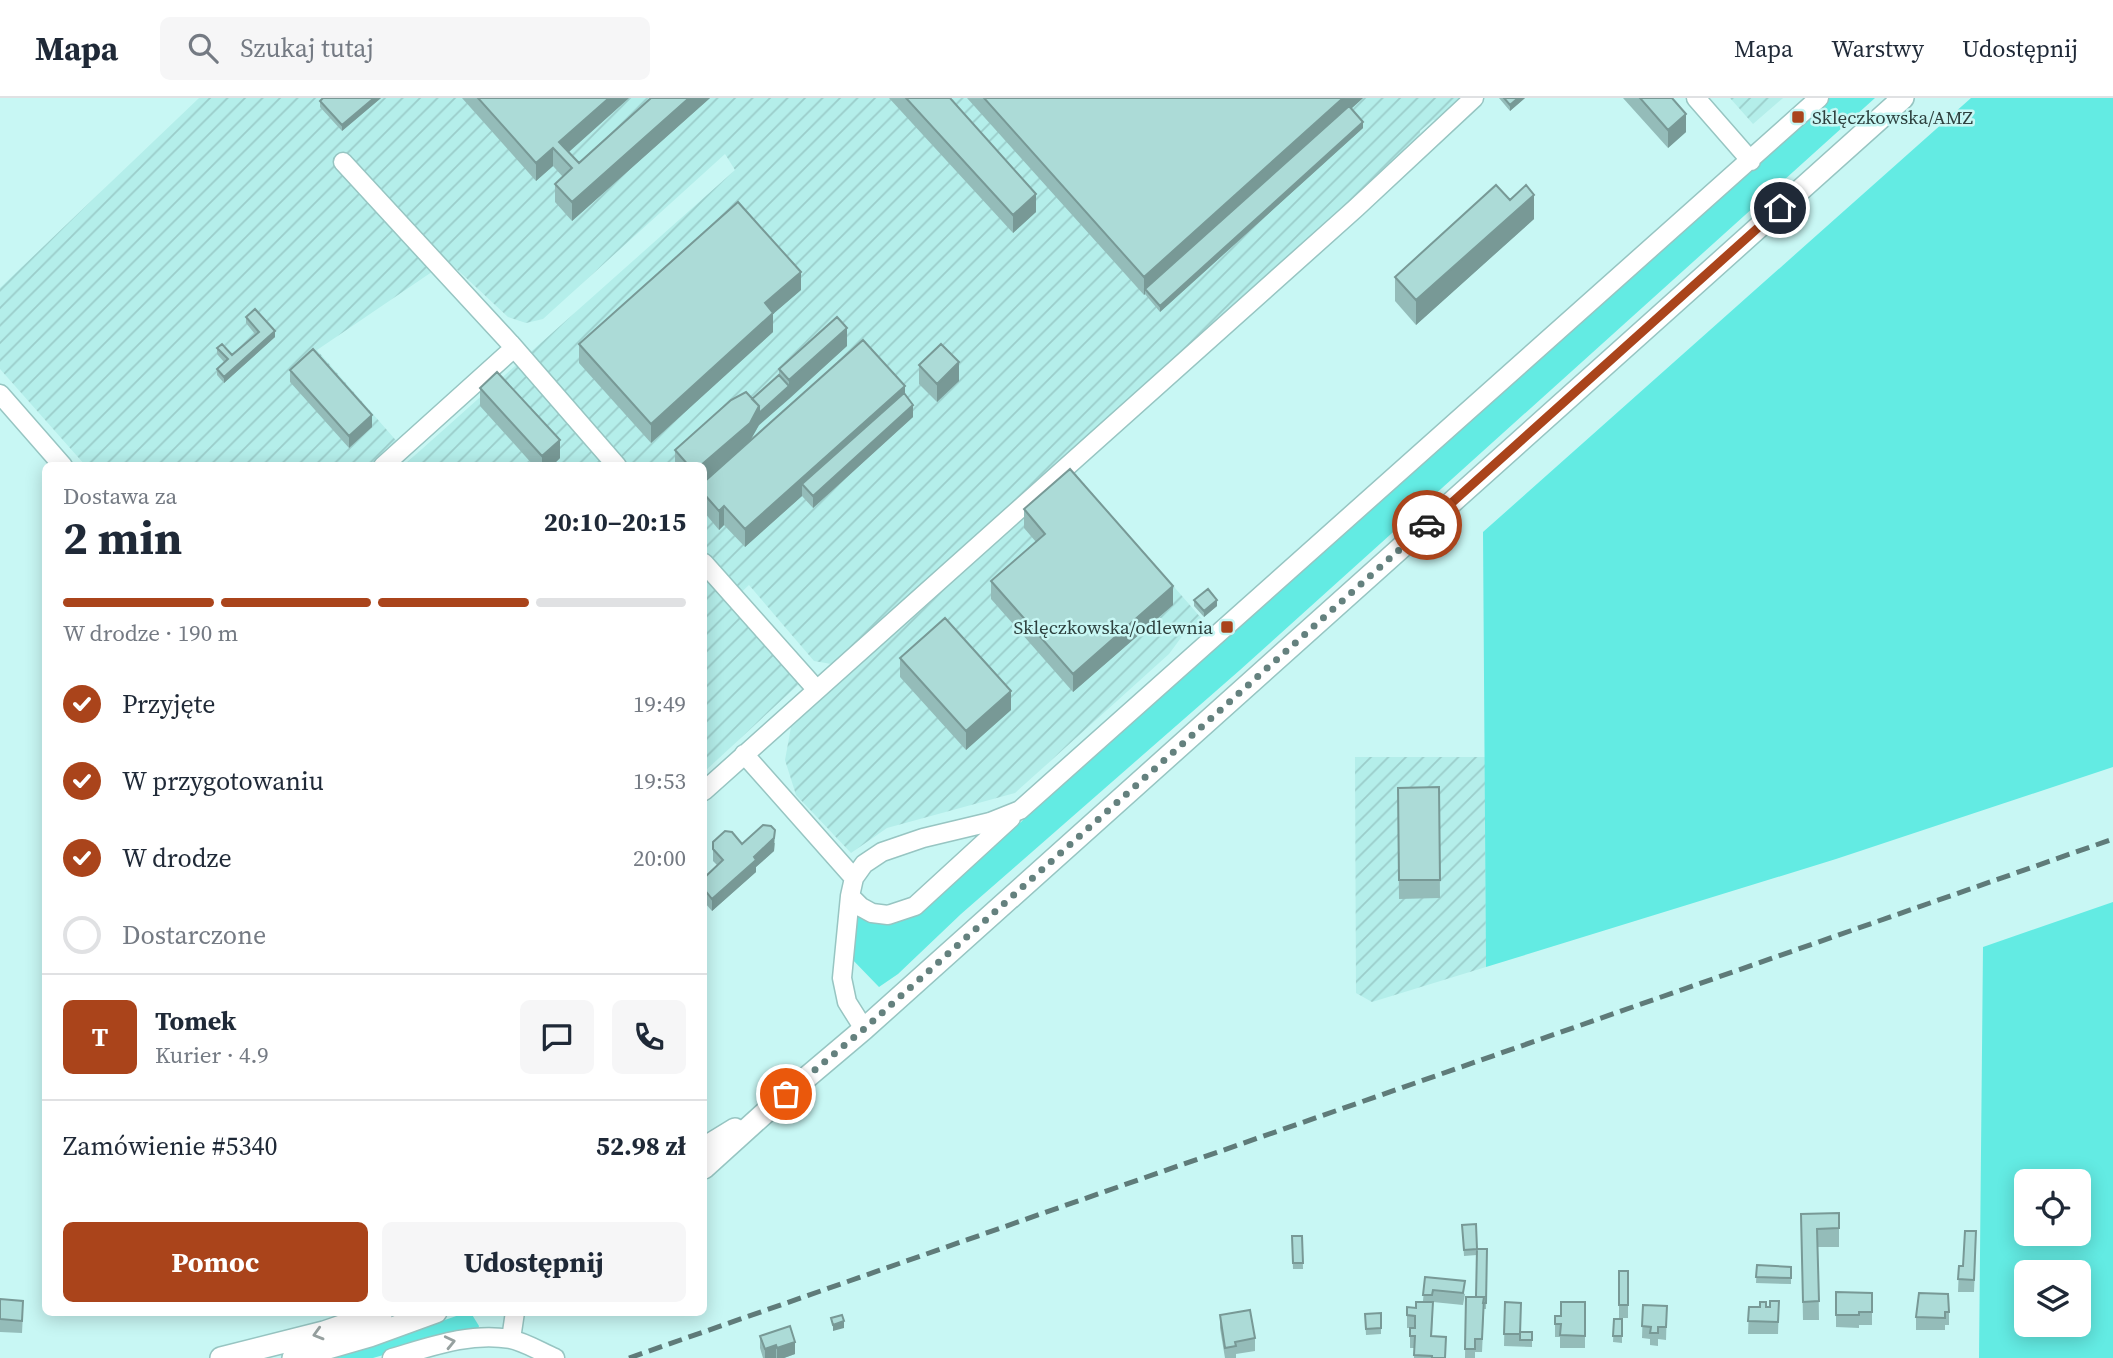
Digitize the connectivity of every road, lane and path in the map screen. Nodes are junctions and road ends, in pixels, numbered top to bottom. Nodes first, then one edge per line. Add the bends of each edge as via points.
1 (1474, 98) edge
2 (1696, 98) edge
3 (1819, 98) edge
4 (1903, 98) edge
5 (1751, 161) junction
6 (343, 162) dead end
7 (514, 348) junction
8 (0, 394) edge
9 (60, 462) edge
10 (387, 462) edge
11 (614, 462) edge
12 (707, 566) edge
13 (817, 690) junction
14 (744, 754) junction
15 (707, 787) edge
16 (1020, 810) junction
17 (852, 887) junction
18 (864, 1029) junction
19 (767, 1111) junction
20 (707, 1146) edge
21 (707, 1165) edge
22 (402, 1316) edge
23 (514, 1316) edge
24 (369, 1320) edge
25 (511, 1339) junction
26 (220, 1358) edge
27 (293, 1358) edge
28 (392, 1358) edge
29 (555, 1358) edge

1 - 13 street
2 - 5 street
3 - 5 street
4 - 18 main road
5 - 16 street
6 - 7 street
7 - 10 street
7 - 11 street
8 - 9 street
12 - 13 street
13 - 14 street
14 - 15 street
14 - 17 street
16 - 17 street via 882,852 864,864
16 - 17 street via 915,906 888,915 872,913 861,907
17 - 18 street via 842,978 848,1002
18 - 19 main road
19 - 20 main road
19 - 21 main road
22 - 24 main road
23 - 25 street
24 -> 26 main road
24 - 27 main road
28 -> 25 street via 464,1339
25 - 29 street

